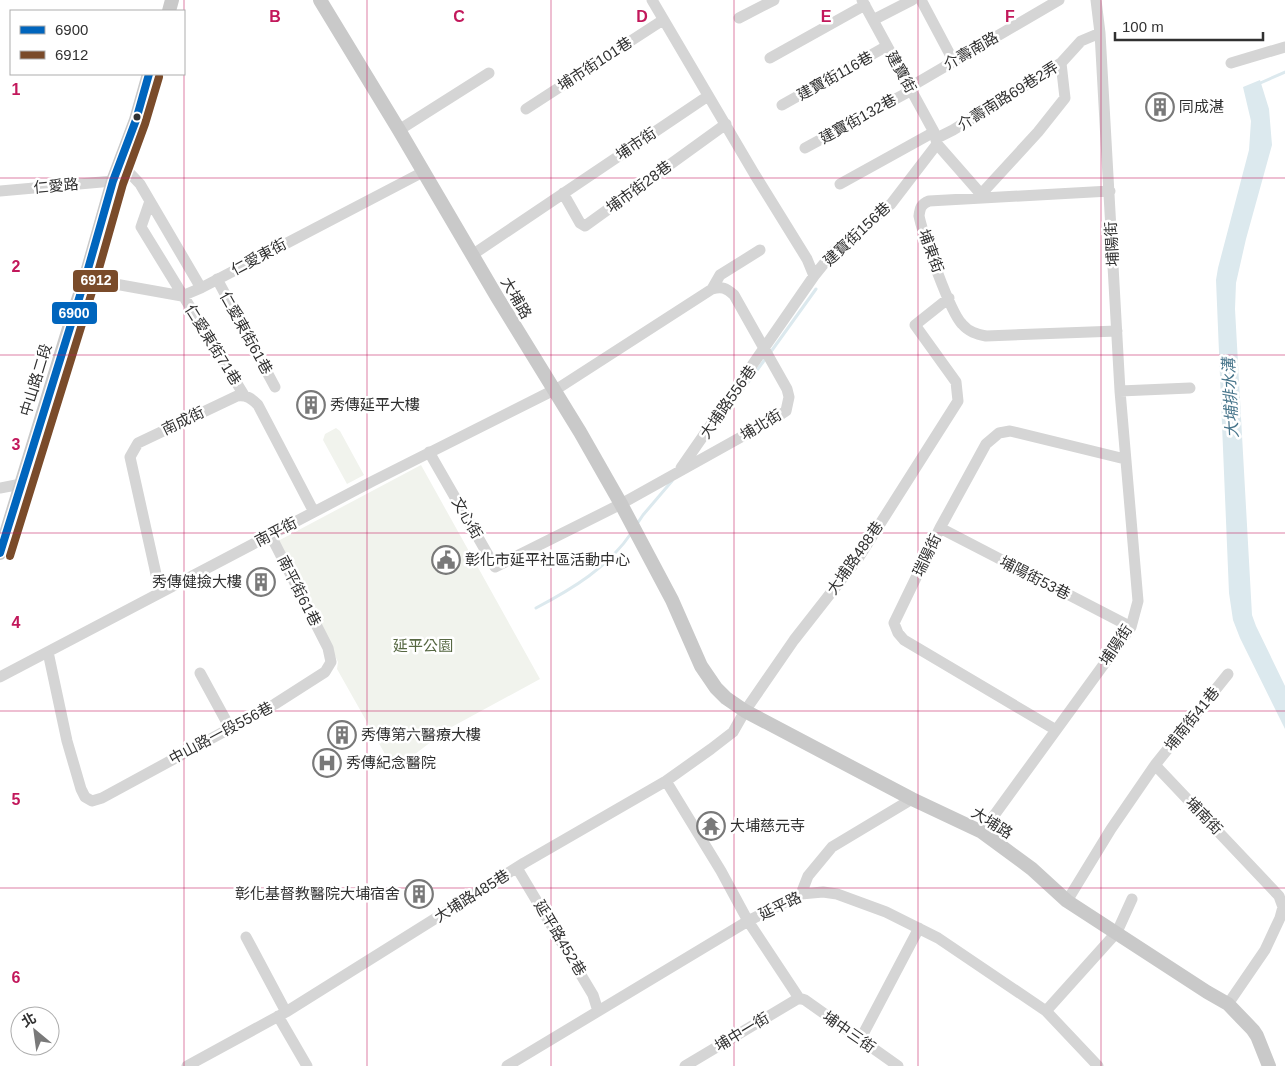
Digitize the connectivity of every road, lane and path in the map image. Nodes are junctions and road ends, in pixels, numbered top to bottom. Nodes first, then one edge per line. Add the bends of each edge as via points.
1 (320, 0) edge
2 (652, 0) edge
3 (774, 0) edge
4 (912, 0) edge
5 (920, 0) edge
6 (1059, 0) edge
7 (1096, 0) edge
8 (864, 3) edge
9 (1042, 4) edge
10 (739, 18) dead end
11 (663, 20) junction
12 (873, 20) junction
13 (1100, 33) junction
14 (887, 46) junction
15 (1285, 47) edge
16 (770, 58) dead end
17 (954, 62) junction
18 (1062, 63) junction
19 (1231, 63) dead end
20 (489, 73) dead end
21 (149, 75) edge
22 (911, 89) junction
23 (708, 96) junction
24 (782, 105) dead end
25 (526, 109) dead end
26 (726, 124) junction
27 (399, 130) junction
28 (936, 138) junction
29 (805, 148) dead end
30 (120, 163) junction
31 (423, 172) junction
32 (113, 181) junction
33 (840, 184) dead end
34 (0, 191) edge
35 (1110, 191) junction
36 (563, 193) junction
37 (150, 201) junction
38 (760, 250) dead end
39 (472, 254) junction
40 (86, 276) junction
41 (814, 276) junction
42 (216, 279) junction
43 (201, 288) junction
44 (712, 289) junction
45 (182, 296) junction
46 (949, 298) junction
47 (1117, 331) junction
48 (765, 349) junction
49 (275, 386) dead end
50 (1190, 388) dead end
51 (553, 390) junction
52 (1120, 391) junction
53 (244, 395) junction
54 (429, 452) junction
55 (1125, 459) junction
56 (679, 472) junction
57 (21, 484) junction
58 (0, 488) edge
59 (621, 504) junction
60 (314, 512) junction
61 (940, 528) junction
62 (270, 534) junction
63 (0, 553) edge
64 (160, 592) junction
65 (1130, 627) junction
66 (328, 648) joint
67 (48, 652) junction
68 (200, 673) dead end
69 (1228, 674) dead end
70 (0, 676) edge
71 (745, 711) junction
72 (230, 728) junction
73 (1056, 730) junction
74 (1155, 765) junction
75 (666, 780) junction
76 (912, 799) junction
77 (982, 832) junction
78 (517, 868) junction
79 (801, 894) junction
80 (1132, 899) dead end
81 (1067, 901) junction
82 (748, 921) junction
83 (919, 928) junction
84 (1117, 932) junction
85 (246, 937) dead end
86 (799, 998) junction
87 (1228, 1004) junction
88 (1046, 1010) junction
89 (598, 1011) junction
90 (282, 1014) junction
91 (860, 1040) junction
92 (509, 1065) edge
93 (187, 1066) edge
94 (307, 1066) edge
95 (686, 1066) edge
96 (898, 1066) edge
97 (1098, 1066) edge
98 (1269, 1066) edge

1 - 27 main road, 大埔路
2 - 11 street
3 - 10 street
4 - 12 street
5 - 17 street
6 - 9 street, 介壽南路
7 - 13 street, 埔陽街
8 - 12 street, 建寶街
8 - 16 street
9 - 17 street, 介壽南路
11 - 23 street
11 - 25 street, 埔市街101巷
12 - 14 street, 建寶街
13 - 18 street, 介壽南路69巷2弄 via 1080,41
13 - 35 street, 埔陽街
14 - 22 street, 建寶街
14 - 24 street, 建寶街116巷
15 - 19 street
17 - 22 street, 介壽南路
18 - 28 street, 介壽南路69巷2弄
18 - 28 street, 建寶街 via 1065,98 983,192 980,193
20 - 27 street
21 - 30 main road, 中山路二段
22 - 28 street, 建寶街
22 - 29 street, 建寶街132巷
23 - 26 street
23 - 36 street, 埔市街
26 - 36 street, 埔市街28巷 via 586,226 580,223
26 - 41 street
27 - 31 main road, 大埔路
28 - 33 street, 介壽南路69巷2弄
28 - 41 street, 建寶街156巷 via 891,204 835,250
30 - 32 main road, 中山路二段
30 - 37 street via 140,184
31 - 39 main road, 大埔路
31 - 42 street, 仁愛東街
32 - 34 street, 仁愛路
32 - 40 main road, 中山路二段
35 - 46 street, 埔東街 via 924,203 920,208 921,225
35 - 47 street, 埔陽街
36 - 39 street, 埔市街
37 - 43 street
37 - 45 street, 仁愛東街71巷 via 141,227
38 - 44 street via 720,276
39 - 51 main road, 大埔路
40 - 45 street
40 - 57 main road, 中山路二段
41 - 48 street, 大埔路556巷
42 - 43 street, 仁愛東街
42 - 49 street, 仁愛東街61巷
43 - 45 street, 仁愛東街
44 - 48 street, 埔北街 via 719,286 734,295
44 - 51 street
45 - 53 street, 仁愛東街71巷
46 - 47 street, 埔東街 via 960,322 969,331 986,336
46 - 71 street, 大埔路488巷 via 914,325 956,382 958,401 859,557 794,640
47 - 52 street, 埔陽街
48 - 56 street, 大埔路556巷
48 - 56 street, 埔北街 via 787,389 786,411
50 - 52 street
51 - 54 street, 南平街
51 - 59 main road, 大埔路
52 - 55 street, 埔陽街
53 - 60 street via 258,405
53 - 64 street, 南成街 via 138,443 130,457
54 - 59 street, 文心街 via 495,566
54 - 60 street, 南平街
55 - 61 street, 瑞陽街 via 1010,432 999,433 986,444
55 - 65 street, 埔陽街 via 1138,601
56 - 59 street, 大埔路556巷
57 - 58 street
57 - 63 main road, 中山路二段
59 - 71 main road, 大埔路 via 679,615 701,666 716,688
60 - 62 street, 南平街
61 - 65 street, 埔陽街53巷
61 - 73 street, 瑞陽街 via 894,623 898,633 904,640
62 - 64 street, 南平街
62 - 66 street, 南平街61巷
64 - 67 street, 南平街
65 - 73 street, 埔陽街
66 - 72 street, 中山路一段556巷 via 331,662 326,672
67 - 70 street, 南平街
67 - 72 street, 中山路一段556巷 via 67,742 81,789 92,801
68 - 72 street
69 - 74 street, 埔南街41巷
71 - 75 street, 大埔路485巷 via 733,732
71 - 76 main road, 大埔路
73 - 77 street, 埔陽街
74 - 81 street
74 - 87 street, 埔南街 via 1279,896 1283,907 1265,950
75 - 78 street, 大埔路485巷
75 - 82 street
76 - 77 main road, 大埔路
76 - 79 street via 832,847 808,876
77 - 81 main road, 大埔路 via 1032,869
78 - 89 street, 延平路452巷 via 593,995
78 - 90 street, 大埔路485巷
79 - 82 street, 延平路
79 - 83 street, 延平路 via 837,894
80 - 84 street
81 - 84 main road, 大埔路
82 - 86 street
82 - 89 street, 延平路
83 - 88 street, 延平路 via 975,961
83 - 91 street
84 - 87 main road, 大埔路
84 - 88 street
85 - 90 street
86 - 91 street, 埔中三街
86 - 95 street, 埔中一街
87 - 98 main road, 大埔路 via 1257,1036
88 - 97 street, 延平路
89 - 92 street, 延平路
90 - 93 street, 大埔路485巷
90 - 94 street
91 - 96 street, 埔中三街

